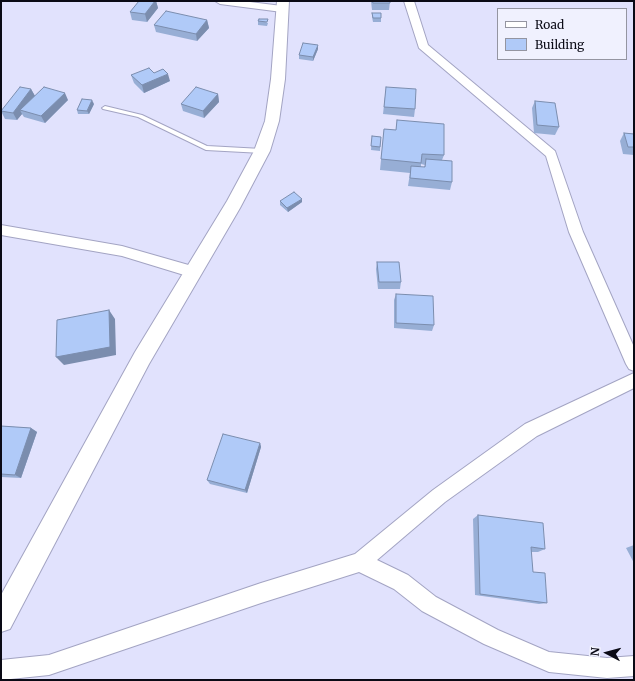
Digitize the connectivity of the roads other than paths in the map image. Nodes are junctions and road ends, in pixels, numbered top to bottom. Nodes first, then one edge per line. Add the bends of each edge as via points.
1 (220, 1) edge
2 (409, 1) edge
3 (282, 5) edge
4 (105, 108) dead end
5 (262, 151) junction
6 (1, 230) edge
7 (194, 272) junction
8 (634, 364) edge
9 (634, 380) edge
10 (360, 562) junction
11 (1, 620) edge
12 (634, 666) edge
13 (1, 670) edge

1 - 3 street
2 - 8 street via 423,46 551,154 576,232
3 - 5 street via 278,79 272,121
4 - 5 lane via 140,116 206,148
5 - 7 street
6 - 7 street via 122,251
7 - 11 street via 142,358
9 - 10 street via 531,430 439,496
10 - 12 street via 401,582 428,604 549,662 607,668
10 - 13 street via 253,595 49,665

